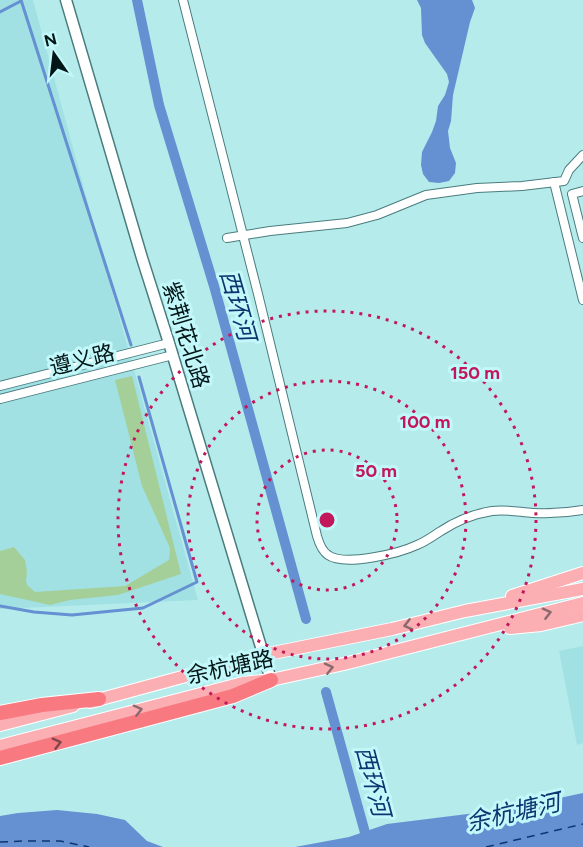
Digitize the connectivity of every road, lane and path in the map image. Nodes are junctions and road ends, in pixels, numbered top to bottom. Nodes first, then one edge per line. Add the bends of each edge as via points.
1 (66, 0) edge
2 (183, 0) edge
3 (583, 155) edge
4 (554, 182) junction
5 (583, 191) edge
6 (243, 236) junction
7 (228, 238) dead end
8 (583, 238) edge
9 (583, 300) edge
10 (169, 343) junction
11 (173, 355) junction
12 (0, 386) edge
13 (0, 399) edge
14 (583, 510) edge
15 (583, 573) edge
16 (583, 589) edge
17 (583, 603) edge
18 (465, 611) junction
19 (583, 615) edge
20 (470, 632) junction
21 (263, 655) junction
22 (271, 680) junction
23 (99, 699) junction
24 (0, 713) edge
25 (0, 725) edge
26 (0, 746) edge
27 (0, 758) edge

1 - 10 main road, 紫荆花北路
2 - 6 street
3 - 4 street via 564,181
4 - 6 street via 426,195 377,216 347,223
4 - 9 street
5 - 8 street via 572,194
6 - 7 street
6 - 14 street via 317,536 328,555 345,560 397,553 419,545 460,520 492,511 552,514
10 - 11 main road, 紫荆花北路
10 - 12 street, 遵义路
11 - 13 street, 遵义路
11 - 21 main road, 紫荆花北路
15 - 18 main road, 余杭塘路
16 - 18 main road, 余杭塘路
20 -> 17 main road, 余杭塘路
18 -> 21 main road, 余杭塘路
19 - 20 main road, 余杭塘路 via 541,626
22 -> 20 main road, 余杭塘路
21 - 22 main road, 紫荆花北路
21 - 23 main road, 余杭塘路
26 -> 22 main road, 余杭塘路 via 243,683
27 -> 22 highway via 233,696
23 - 24 highway
23 - 25 main road, 余杭塘路

